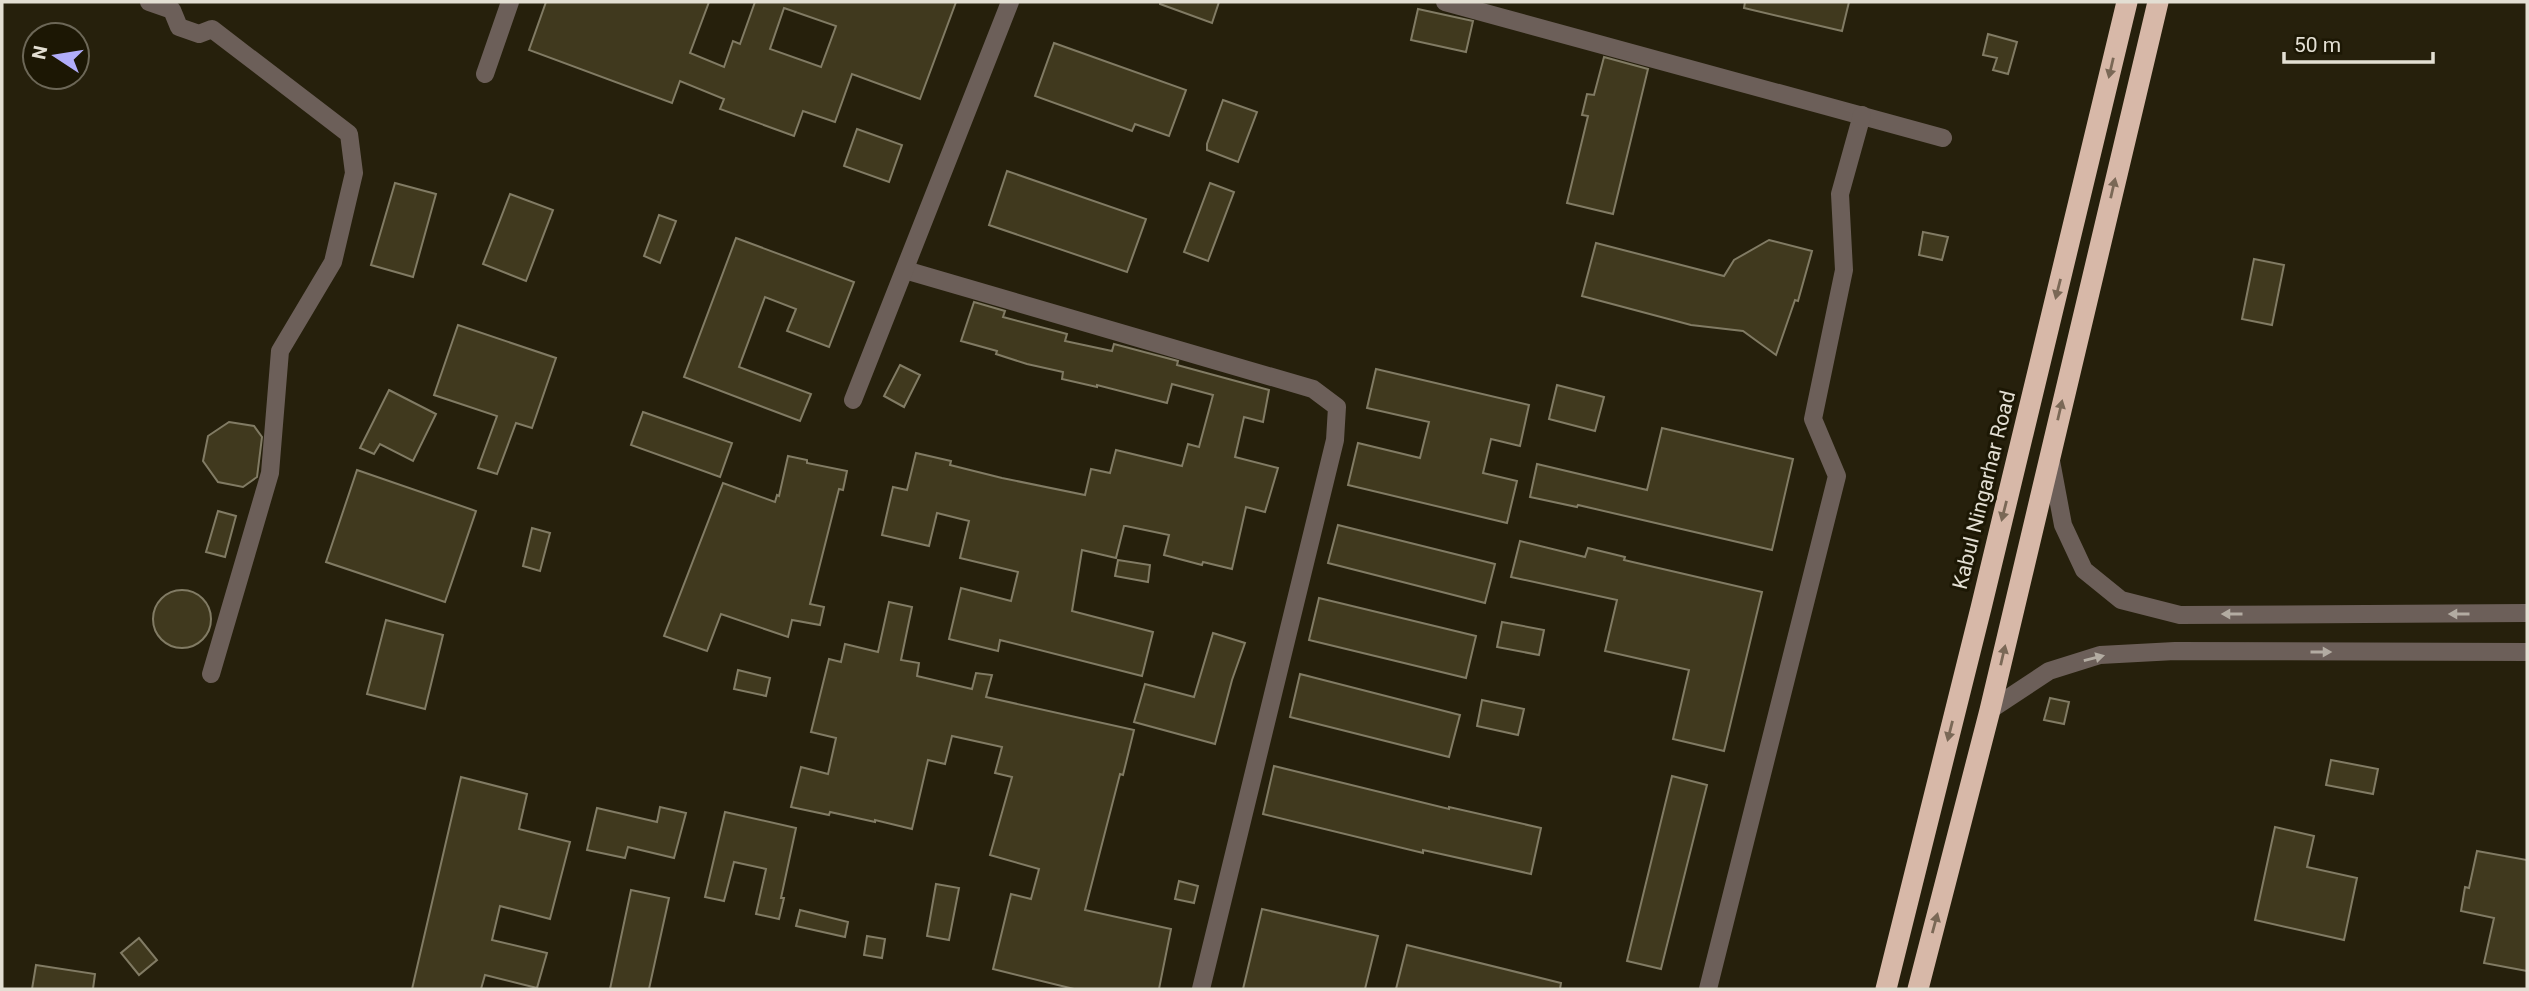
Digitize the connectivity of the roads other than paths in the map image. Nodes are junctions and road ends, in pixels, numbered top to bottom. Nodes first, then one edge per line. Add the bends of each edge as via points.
1 (149, 2) edge
2 (510, 2) edge
3 (1010, 2) edge
4 (1445, 2) edge
5 (2127, 2) edge
6 (2158, 2) edge
7 (485, 75) dead end
8 (1862, 115) junction
9 (1944, 138) dead end
10 (905, 270) junction
11 (853, 400) dead end
12 (2050, 454) junction
13 (2527, 613) edge
14 (2527, 652) edge
15 (211, 674) dead end
16 (1990, 710) junction
17 (1201, 989) edge
18 (1708, 989) edge
19 (1886, 989) edge
20 (1918, 989) edge

1 - 15 street via 172,10 179,27 199,34 212,29 349,134 354,173 333,262 280,351 270,473
2 - 7 street
3 - 10 street
4 - 8 street
5 -> 19 highway, Kabul Ningarhar Road
12 -> 6 highway
8 - 9 street
8 - 18 street via 1840,194 1844,270 1813,419 1837,476
10 - 11 street
10 - 17 street via 1313,388 1337,407 1331,454
13 -> 12 street via 2180,615 2121,600 2084,570 2063,524
16 -> 12 highway
16 -> 14 street via 2049,671 2100,655
20 -> 16 highway

